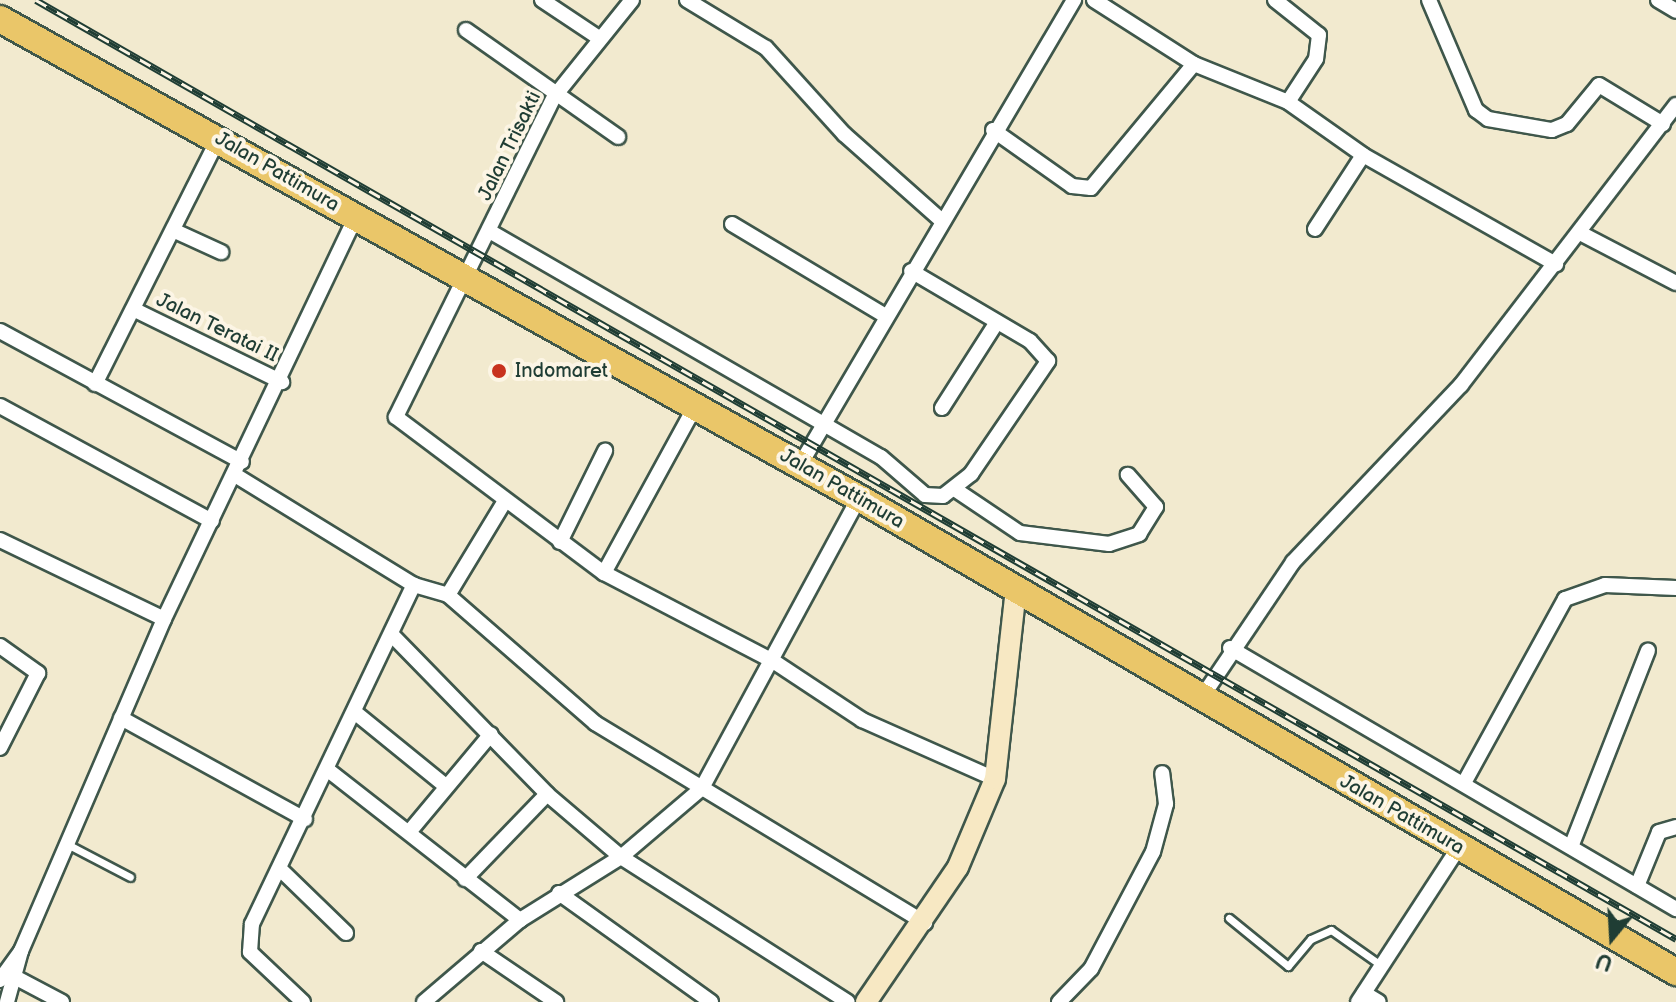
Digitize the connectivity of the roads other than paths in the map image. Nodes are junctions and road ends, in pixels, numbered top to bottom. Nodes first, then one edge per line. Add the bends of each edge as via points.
1 (542, 0) edge
2 (632, 0) edge
3 (687, 0) edge
4 (1074, 0) edge
5 (1094, 0) edge
6 (1275, 0) edge
7 (1429, 0) edge
8 (1658, 0) edge
9 (1676, 11) edge
10 (0, 19) edge
11 (466, 30) dead end
12 (599, 38) junction
13 (1194, 64) junction
14 (554, 97) junction
15 (1288, 102) junction
16 (1676, 105) edge
17 (1663, 124) junction
18 (993, 130) junction
19 (618, 137) dead end
20 (218, 139) junction
21 (1363, 155) junction
22 (356, 217) junction
23 (941, 220) junction
24 (732, 224) dead end
25 (1315, 229) dead end
26 (175, 231) junction
27 (491, 232) junction
28 (1582, 234) junction
29 (221, 252) dead end
30 (1556, 264) junction
31 (911, 271) junction
32 (463, 278) junction
33 (1676, 283) edge
34 (135, 310) junction
35 (886, 316) junction
36 (997, 322) junction
37 (0, 331) edge
38 (282, 382) junction
39 (95, 384) junction
40 (0, 406) edge
41 (695, 407) junction
42 (942, 408) dead end
43 (825, 423) junction
44 (605, 451) dead end
45 (800, 465) junction
46 (238, 468) junction
47 (1128, 475) dead end
48 (956, 490) junction
49 (859, 498) junction
50 (505, 501) junction
51 (212, 521) junction
52 (0, 540) edge
53 (560, 542) junction
54 (604, 573) junction
55 (414, 585) junction
56 (1676, 588) edge
57 (1016, 590) junction
58 (448, 595) junction
59 (164, 619) junction
60 (393, 636) junction
61 (0, 646) edge
62 (1230, 648) junction
63 (1648, 651) dead end
64 (773, 661) junction
65 (1200, 700) junction
66 (357, 714) junction
67 (121, 718) junction
68 (491, 734) junction
69 (1, 745) edge
70 (328, 770) junction
71 (1162, 773) dead end
72 (995, 779) junction
73 (1464, 783) junction
74 (443, 784) junction
75 (702, 788) junction
76 (547, 794) junction
77 (305, 819) junction
78 (1676, 827) edge
79 (410, 831) junction
80 (67, 844) junction
81 (1459, 847) junction
82 (1571, 847) junction
83 (621, 857) junction
84 (280, 869) junction
85 (130, 877) dead end
86 (465, 879) junction
87 (1637, 886) junction
88 (559, 893) junction
89 (1676, 909) edge
90 (1229, 918) dead end
91 (520, 920) junction
92 (925, 923) junction
93 (346, 933) dead end
94 (481, 951) junction
95 (1382, 966) junction
96 (1676, 972) edge
97 (7, 976) edge
98 (1361, 998) edge
99 (7, 1002) edge
100 (62, 1002) edge
101 (303, 1002) edge
102 (424, 1002) edge
103 (556, 1002) edge
104 (711, 1002) edge
105 (848, 1002) edge
106 (866, 1002) edge
107 (1059, 1002) edge
108 (1379, 1002) edge

1 - 12 street
2 - 12 street, Jalan Trisakti
3 - 23 street via 766,48 844,134
4 - 18 street
5 - 13 street
6 - 15 street via 1319,35 1316,59
7 - 17 street via 1476,110 1488,119 1552,130 1567,124 1599,85
8 - 9 street
10 - 20 highway, Jalan Pattimura
11 - 14 street
12 - 14 street, Jalan Trisakti
13 - 15 street
13 - 18 street via 1091,188 1072,186
14 - 19 street
14 - 27 street, Jalan Trisakti
15 - 21 street
16 - 17 street
17 - 28 street
18 - 23 street
20 - 22 highway, Jalan Pattimura
20 - 26 street
21 - 25 street
21 - 30 street
22 - 32 highway, Jalan Pattimura
22 - 38 street
23 - 31 street
24 - 35 street
26 - 29 street
26 - 34 street
27 - 32 street, Jalan Trisakti
27 - 43 street
28 - 30 street
28 - 33 street
30 - 62 street via 1461,385 1293,562
31 - 35 street
31 - 36 street
32 - 41 highway, Jalan Pattimura
32 - 50 street, Jalan Trisakti via 396,417
34 - 38 street, Jalan Teratai II
34 - 39 street
35 - 43 street
36 - 42 street
36 - 48 street via 1048,361
37 - 39 street
38 - 46 street
39 - 46 street
40 - 51 street
41 - 45 highway, Jalan Pattimura
41 - 54 street
43 - 45 street
43 - 48 street via 925,495
44 - 53 street
45 - 49 highway, Jalan Pattimura
46 - 51 street
46 - 55 street
47 - 48 street via 1156,507 1128,542 1020,533
49 - 57 highway, Jalan Pattimura
49 - 64 street
50 - 53 street
50 - 58 street
51 - 59 street
52 - 59 street
53 - 54 street
54 - 64 street
55 - 58 street
55 - 60 street
56 - 73 street via 1605,585 1565,599
57 - 65 highway, Jalan Pattimura
57 - 72 street
58 - 75 street via 566,702
59 - 67 street
60 - 66 street
60 - 68 street
61 - 69 street via 38,673
62 - 65 street
62 - 73 street
63 - 82 street
64 - 72 street via 862,720
64 - 75 street
65 - 81 highway, Jalan Pattimura
66 - 70 street
66 - 74 street
67 - 77 street
67 - 80 street
68 - 74 street
68 - 76 street
70 - 77 street
70 - 79 street
71 - 107 street via 1166,804 1153,852 1091,969
72 - 92 street
73 - 82 street
74 - 79 street
75 - 83 street
75 - 92 street
76 - 83 street
76 - 86 street
77 - 84 street
78 - 87 street via 1659,832
79 - 86 street
80 - 85 lane
80 - 97 street
81 - 95 street
81 - 96 highway, Jalan Pattimura
82 - 87 street
83 - 88 street
83 - 105 street
84 - 93 street
84 - 101 street via 248,941 250,952
86 - 91 street
87 - 89 street
88 - 91 street
88 - 104 street
90 - 95 lane via 1288,966 1311,939 1331,930
91 - 94 street
92 - 106 street
94 - 102 street
94 - 103 street
95 - 98 street
97 - 99 street
97 - 100 street
98 - 108 street

